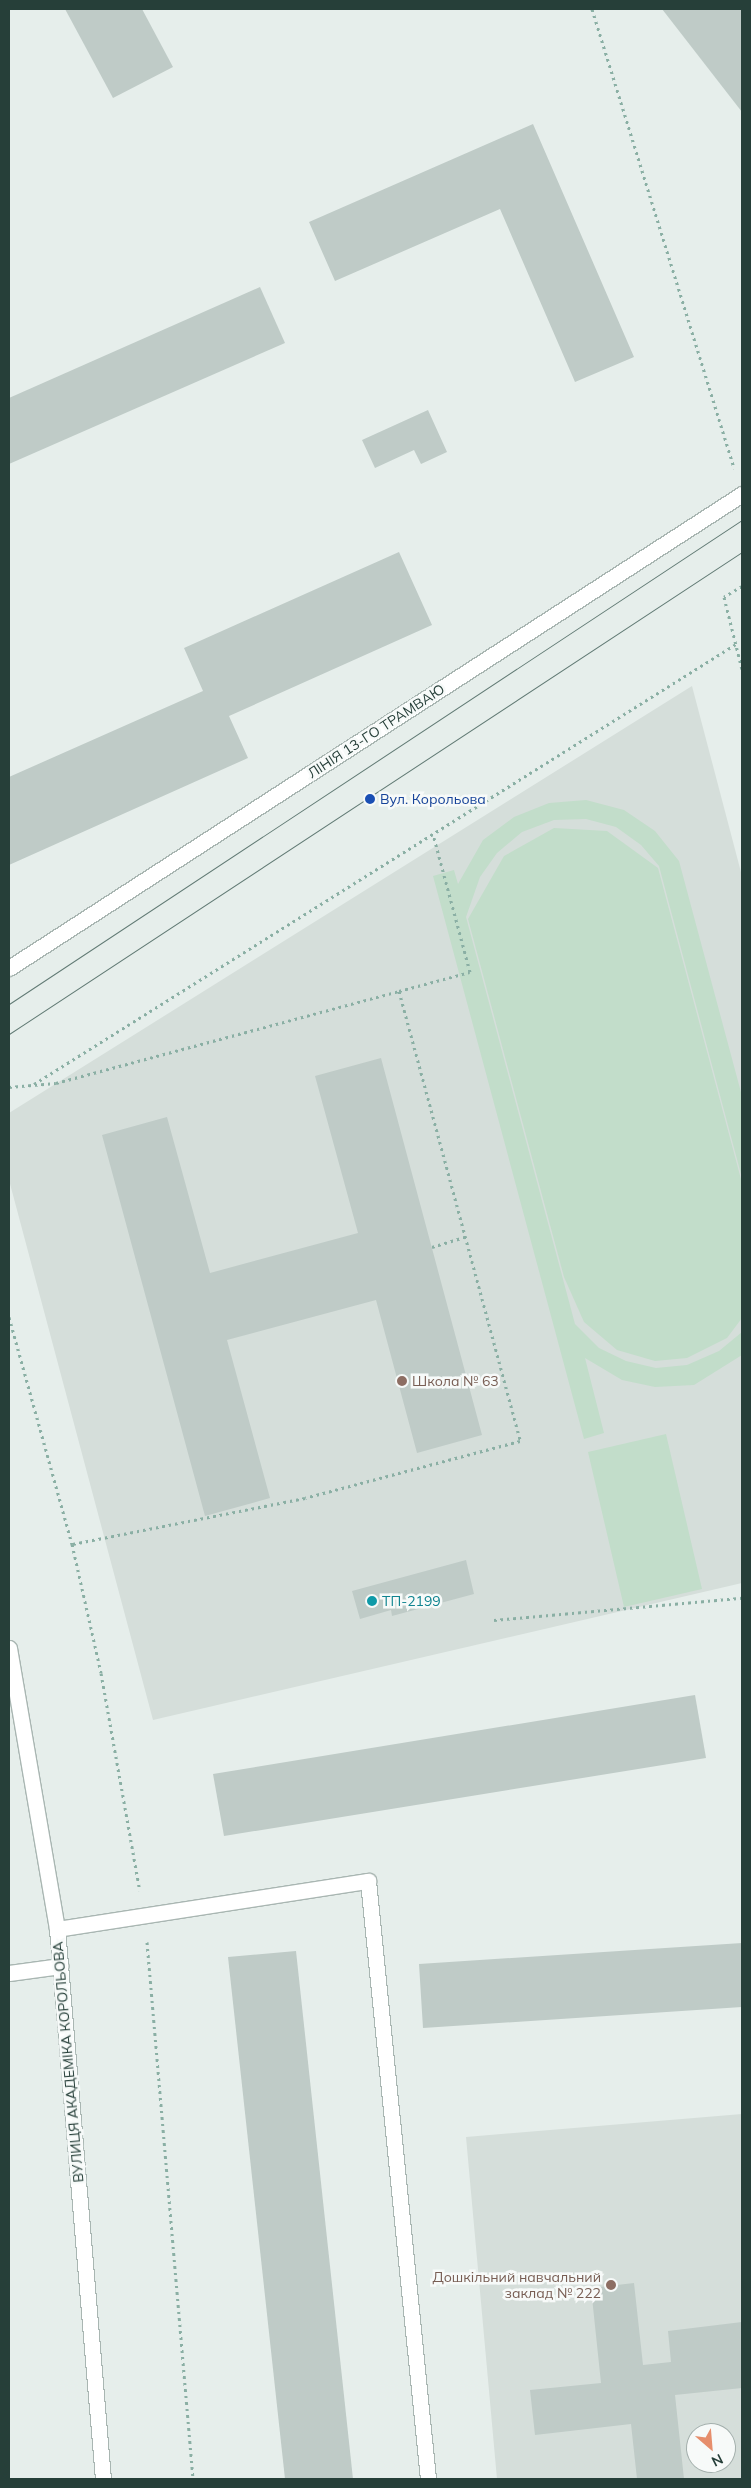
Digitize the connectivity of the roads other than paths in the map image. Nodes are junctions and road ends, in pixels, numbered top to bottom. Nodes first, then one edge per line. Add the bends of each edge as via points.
1 (742, 494) edge
2 (9, 968) edge
3 (9, 1648) edge
4 (56, 1929) junction
5 (61, 1966) junction
6 (9, 1973) edge
7 (103, 2479) edge
8 (428, 2479) edge

1 - 2 street, ЛІНІЯ 13-ГО ТРАМВАЮ
3 - 4 street, ВУЛИЦЯ АКАДЕМІКА КОРОЛЬОВА
4 - 5 street, ВУЛИЦЯ АКАДЕМІКА КОРОЛЬОВА
4 - 8 street via 368,1881
5 - 6 street
5 - 7 street, ВУЛИЦЯ АКАДЕМІКА КОРОЛЬОВА

